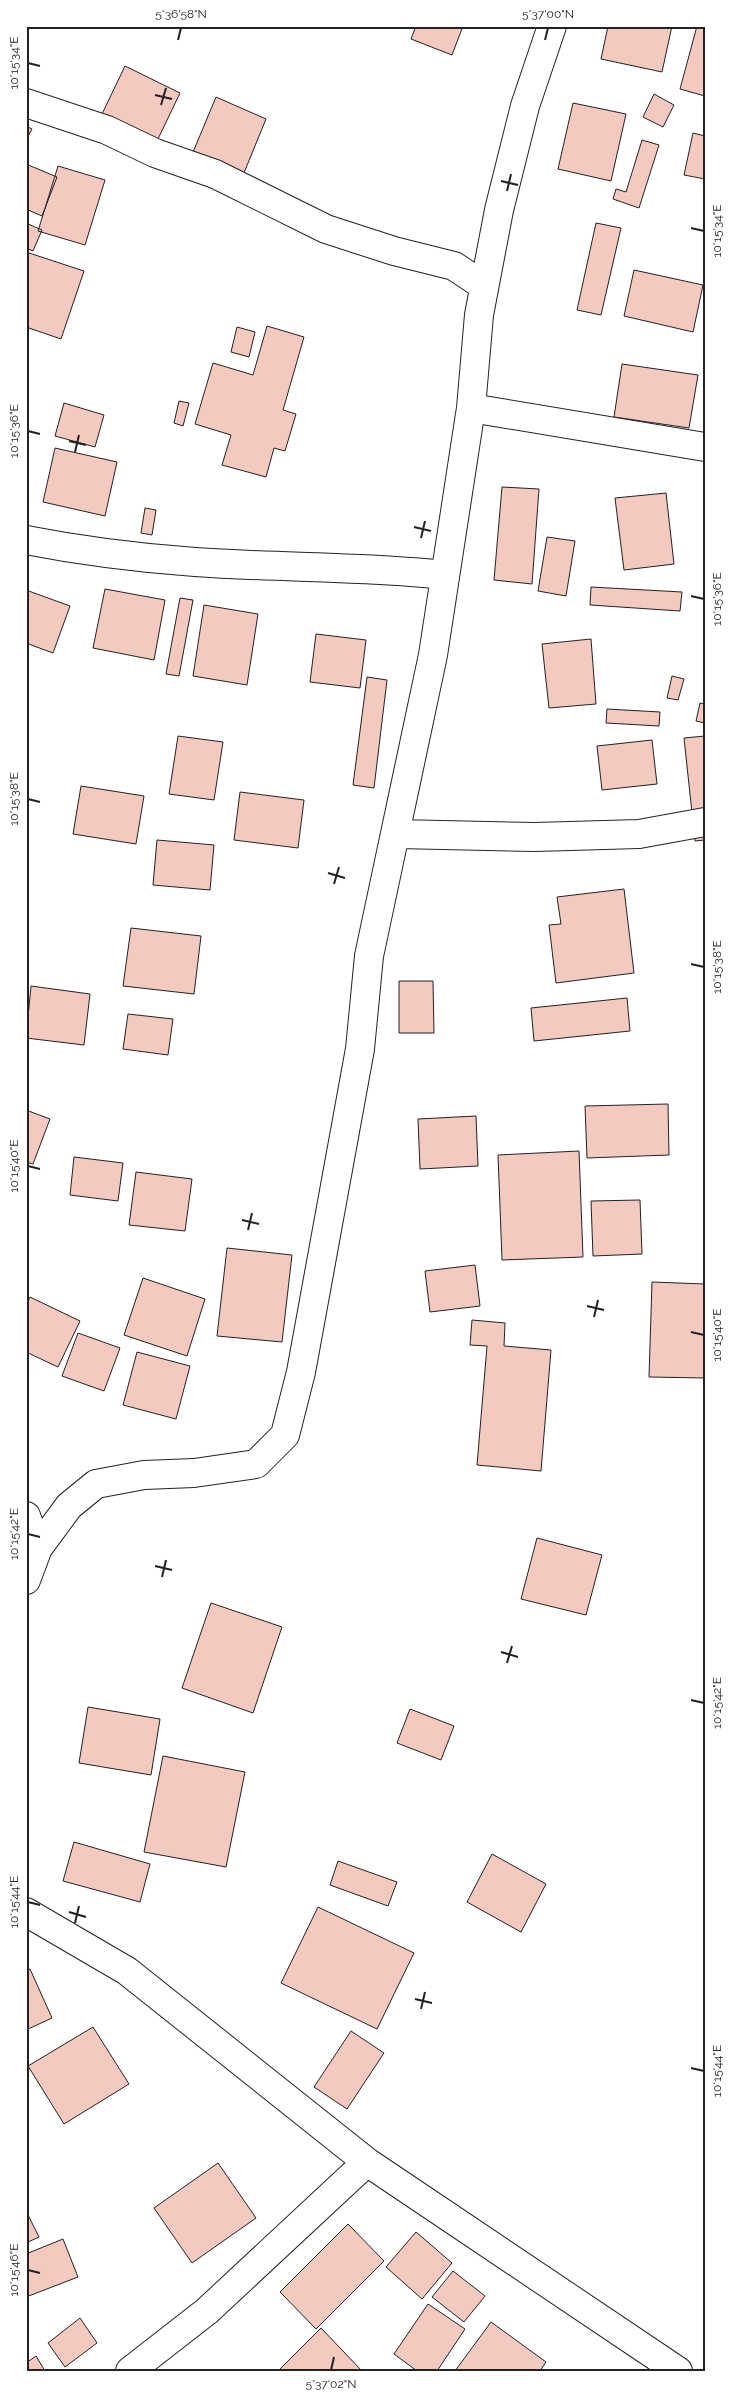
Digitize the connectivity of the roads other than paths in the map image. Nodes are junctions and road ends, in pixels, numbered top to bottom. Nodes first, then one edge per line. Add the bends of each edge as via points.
1 (552, 26) edge
2 (26, 103) edge
3 (484, 286) junction
4 (471, 408) junction
5 (705, 447) edge
6 (26, 540) edge
7 (445, 575) junction
8 (705, 822) edge
9 (397, 834) junction
10 (26, 1516) edge
11 (38, 1548) junction
12 (26, 1580) edge
13 (26, 1912) edge
14 (367, 2162) junction
15 (130, 2371) edge
16 (678, 2371) edge

1 - 3 street via 525,106
2 - 3 street via 108,130 155,153 215,174 326,229 454,266
3 - 4 street
4 - 5 street
4 - 7 street
6 - 7 street via 111,554 195,562 393,569
7 - 9 street via 433,655
8 - 9 street via 639,834 535,837
9 - 11 street via 369,956 360,1048 301,1372 285,1435 256,1464 194,1473 144,1475 96,1484 69,1506
10 - 11 street
11 - 12 street
13 - 14 street via 127,1971
14 - 15 street via 207,2311
14 - 16 street

